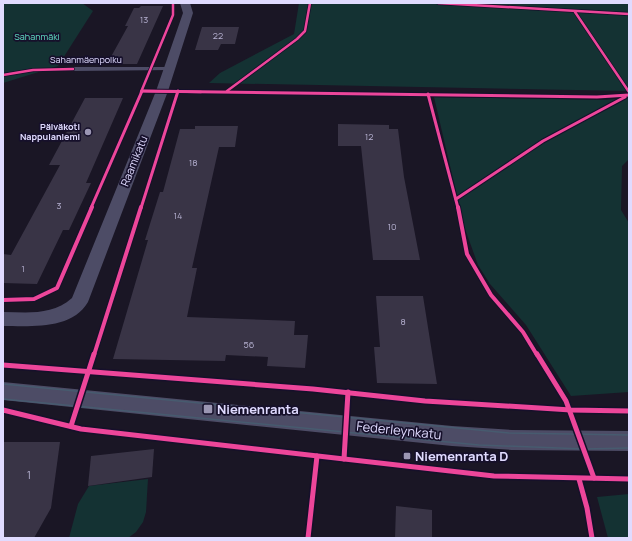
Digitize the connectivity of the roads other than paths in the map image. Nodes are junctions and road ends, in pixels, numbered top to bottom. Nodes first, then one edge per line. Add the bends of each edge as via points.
1 (185, 3) edge
2 (73, 69) dead end
3 (169, 69) junction
4 (3, 319) edge
5 (3, 391) edge
6 (629, 441) edge

1 - 3 street, Raamikatu via 188,14
2 - 3 lane, Sahanmäenpolku
3 - 4 street, Raamikatu via 78,302 66,314 43,318
5 - 6 street, Federleynkatu via 452,436 512,440

